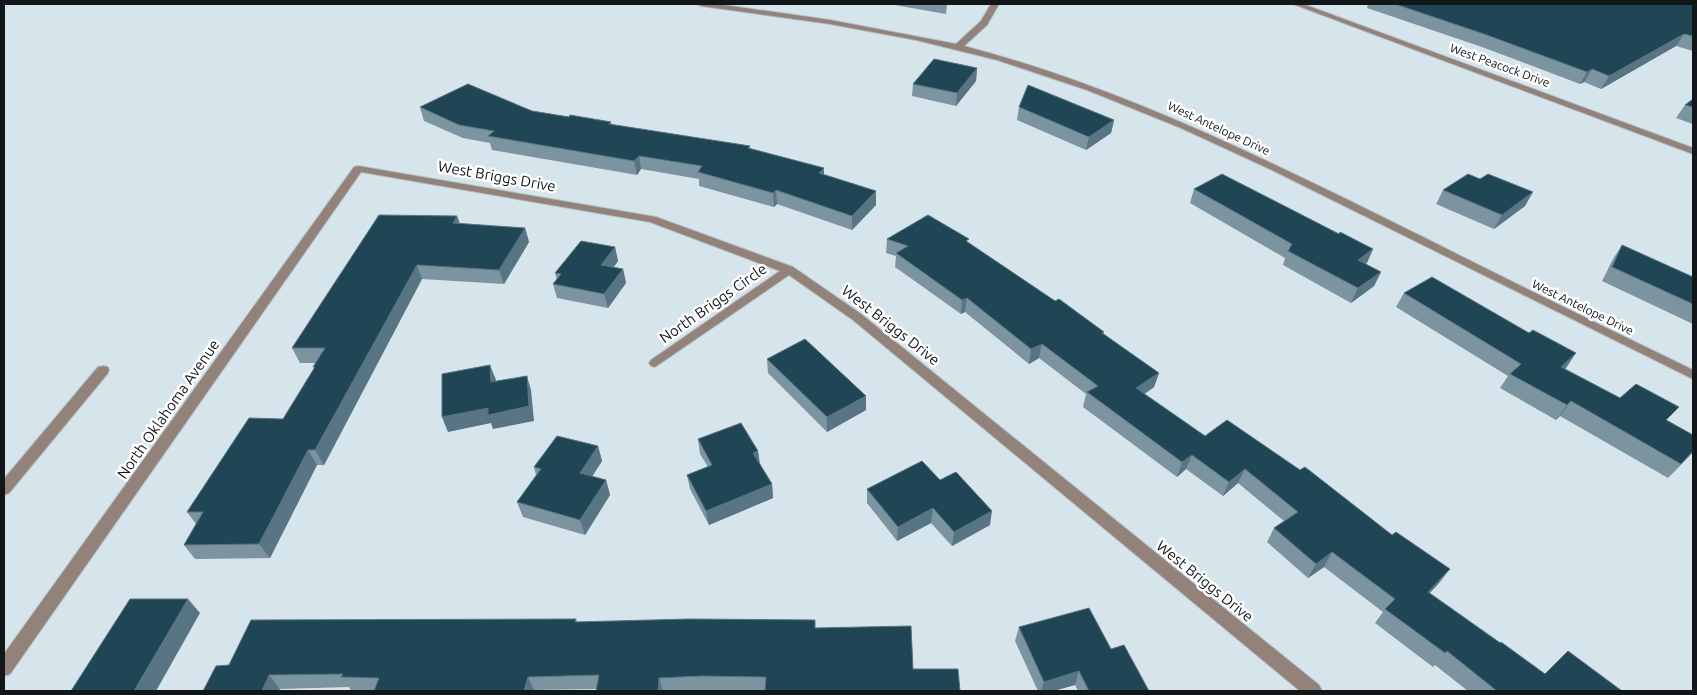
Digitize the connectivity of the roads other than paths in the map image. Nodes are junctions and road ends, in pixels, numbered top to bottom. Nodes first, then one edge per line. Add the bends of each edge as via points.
1 (701, 4) edge
2 (995, 4) edge
3 (1297, 4) edge
4 (957, 47) junction
5 (1693, 151) edge
6 (358, 169) joint
7 (789, 270) junction
8 (655, 363) dead end
9 (103, 370) dead end
10 (1693, 375) edge
11 (4, 489) edge
12 (4, 668) edge
13 (1313, 691) edge

1 - 4 street, West Antelope Drive via 837,22
2 - 4 street via 982,28
3 - 5 street, West Peacock Drive
4 - 10 street, West Antelope Drive via 1042,71 1194,129
6 - 7 street, West Briggs Drive via 652,219
6 - 12 street, North Oklahoma Avenue
7 - 8 street, North Briggs Circle
7 - 13 street, West Briggs Drive via 857,317
9 - 11 street

